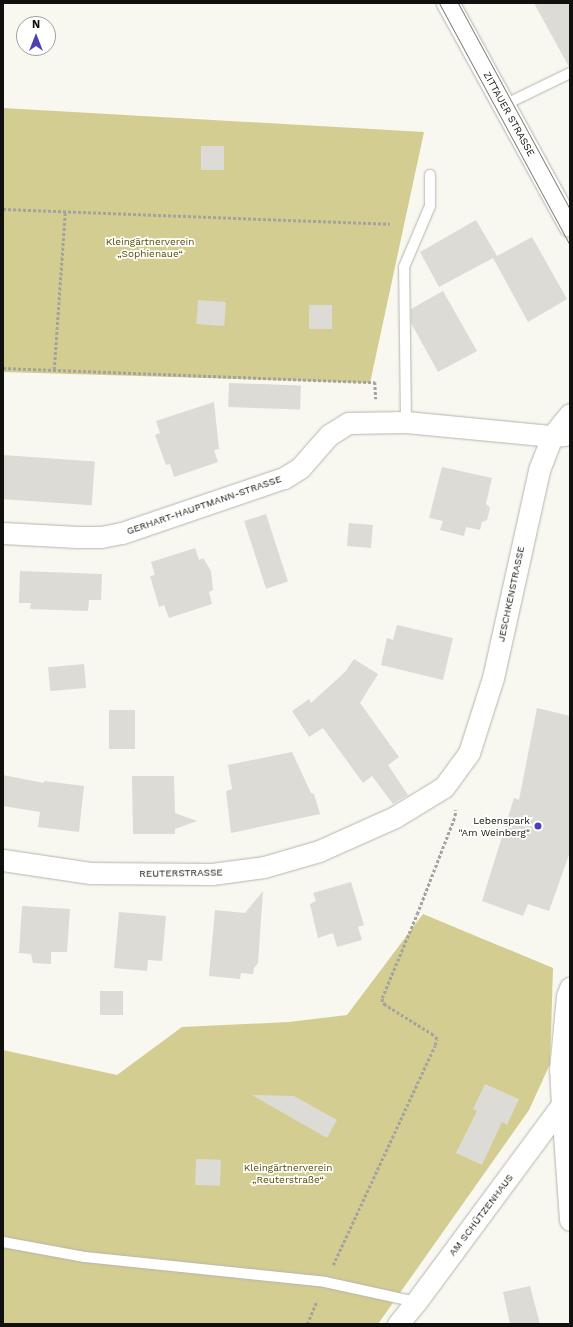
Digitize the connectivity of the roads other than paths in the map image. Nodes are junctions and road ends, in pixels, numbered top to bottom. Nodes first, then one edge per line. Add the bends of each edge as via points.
1 (448, 3) edge
2 (570, 73) edge
3 (504, 105) junction
4 (430, 175) dead end
5 (570, 226) edge
6 (570, 414) edge
7 (406, 422) junction
8 (561, 435) edge
9 (3, 533) edge
10 (469, 753) joint
11 (3, 860) edge
12 (570, 988) edge
13 (562, 1105) junction
14 (570, 1220) edge
15 (3, 1242) edge
16 (416, 1302) junction
17 (398, 1324) edge

1 - 3 main road, ZITTAUER STRASSE
2 - 3 lane
3 - 5 main road, ZITTAUER STRASSE
4 - 7 lane via 430,206 404,267
6 - 8 street, JESCHKENSTRASSE
7 - 8 street, GERHART-HAUPTMANN-STRASSE
7 - 9 street, GERHART-HAUPTMANN-STRASSE via 348,423 329,435 300,468 284,478 122,533 77,538
8 - 10 street, JESCHKENSTRASSE via 539,470 493,678
10 - 11 street, REUTERSTRASSE via 444,787 395,817 319,851 264,867 212,874 90,873
12 - 13 street via 560,1069
13 - 14 street
13 - 16 street, AM SCHÜTZENHAUS
15 - 16 lane via 85,1257 325,1282
16 - 17 street, AM SCHÜTZENHAUS

